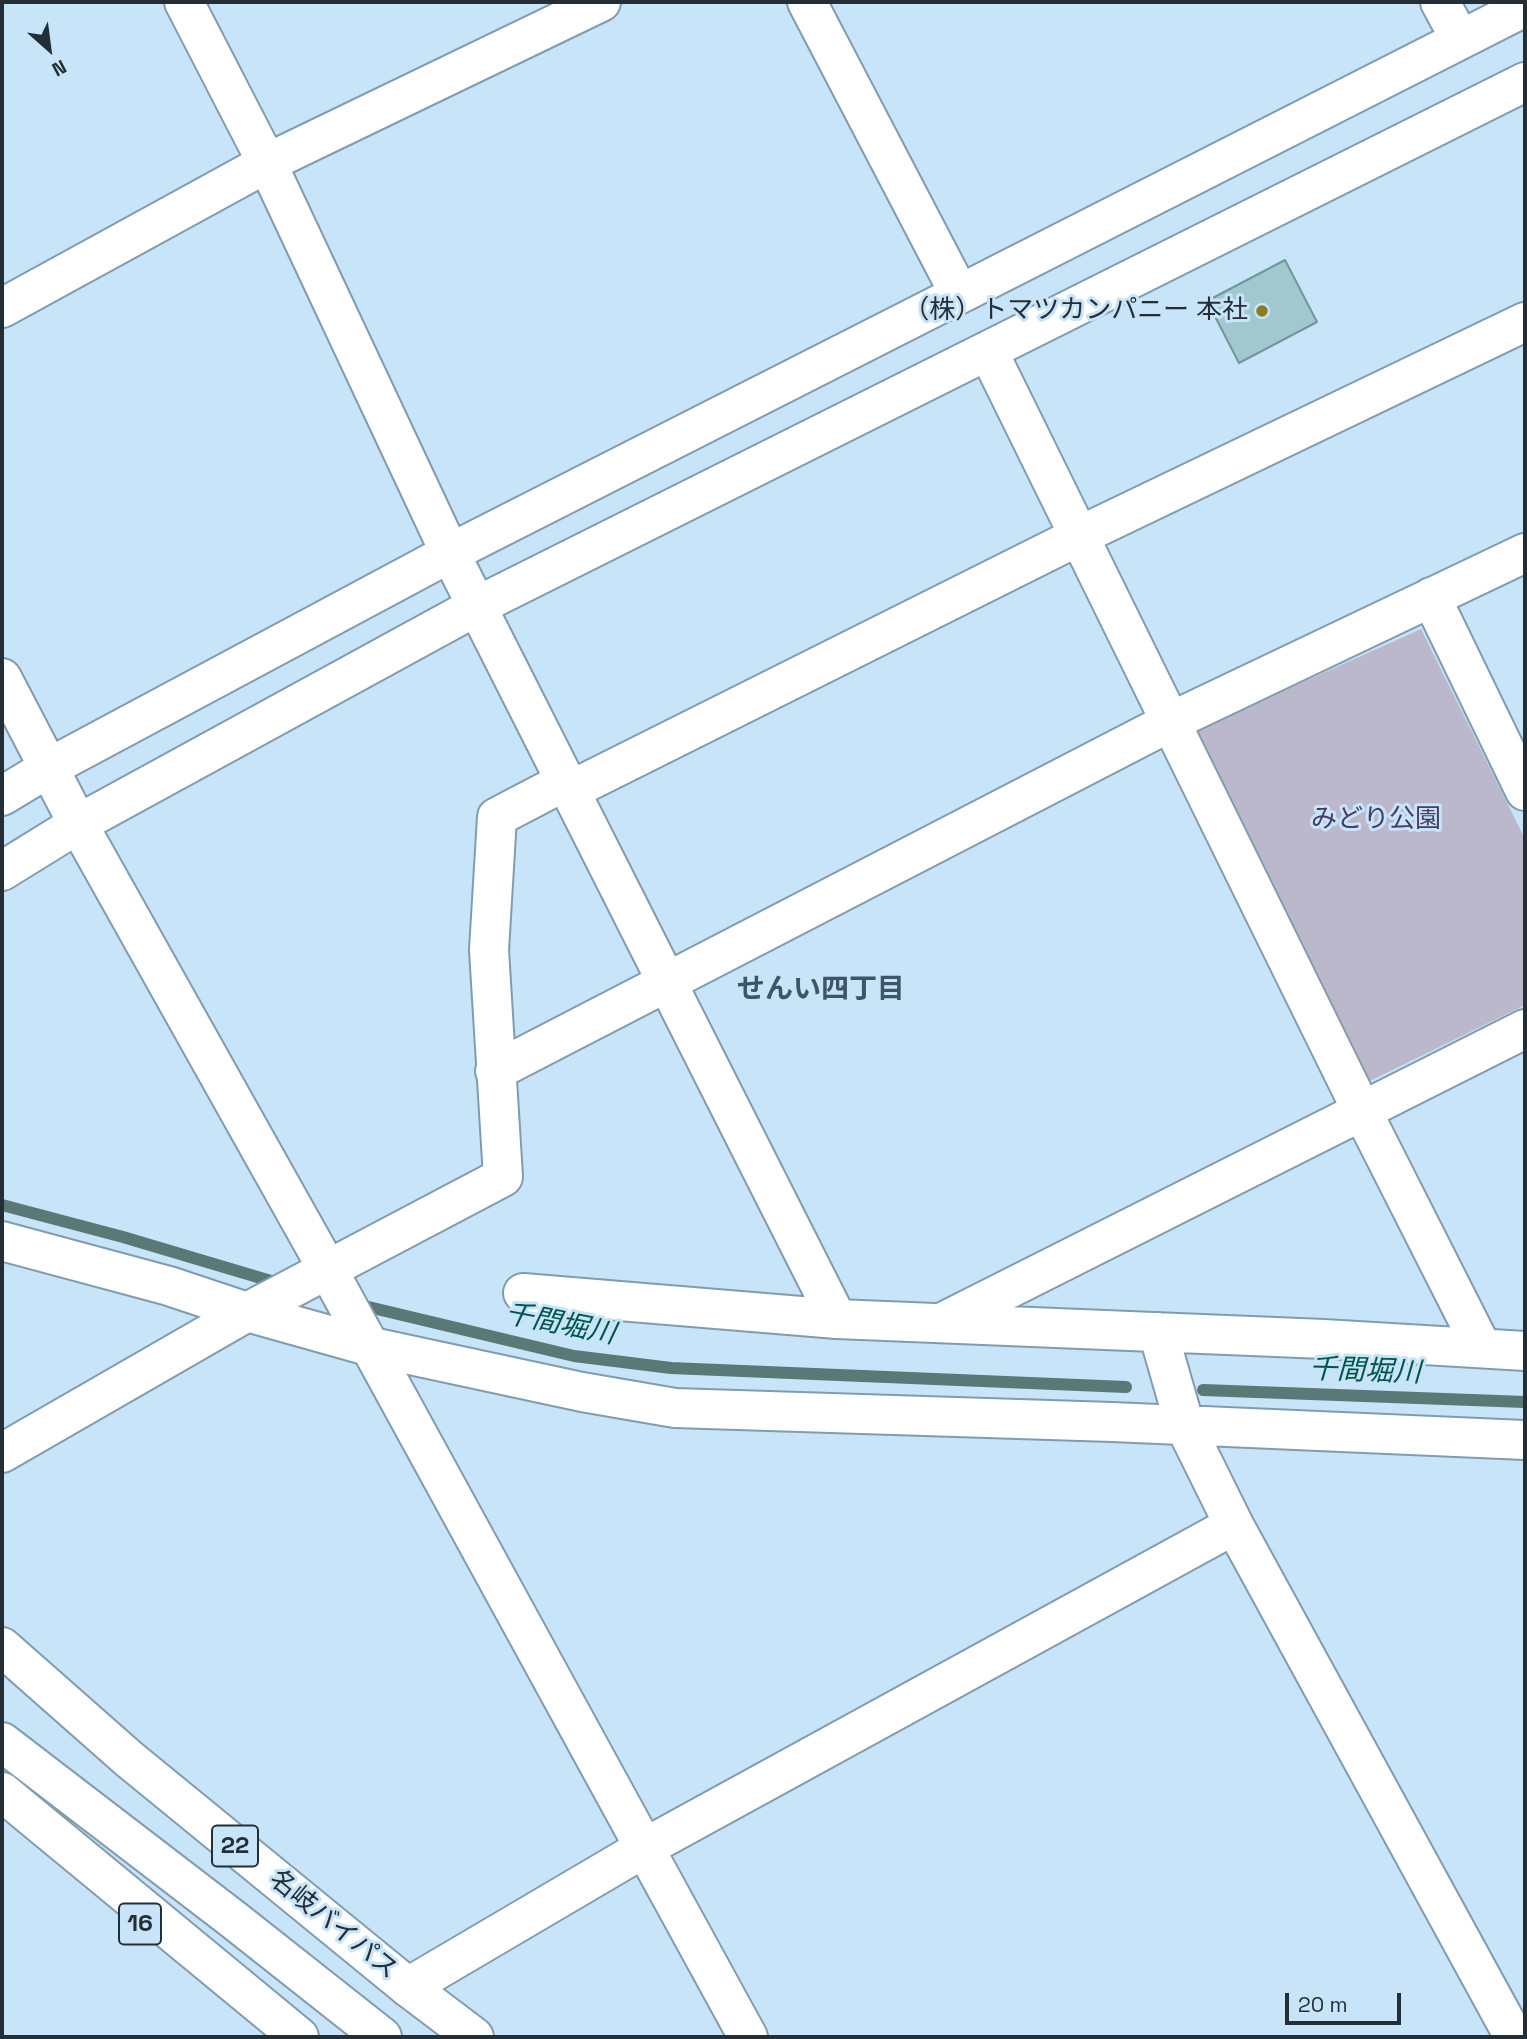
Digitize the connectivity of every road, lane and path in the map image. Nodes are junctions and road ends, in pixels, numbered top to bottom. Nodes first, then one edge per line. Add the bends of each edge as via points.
1 (184, 2) edge
2 (601, 2) edge
3 (807, 2) edge
4 (1440, 2) edge
5 (1525, 7) edge
6 (1460, 39) junction
7 (1525, 82) edge
8 (267, 163) junction
9 (959, 293) junction
10 (2, 308) edge
11 (1525, 322) edge
12 (988, 351) junction
13 (1079, 536) junction
14 (1525, 552) edge
15 (450, 553) junction
16 (1431, 597) junction
17 (477, 606) junction
18 (2, 678) edge
19 (1170, 722) junction
20 (50, 767) junction
21 (567, 786) junction
22 (1525, 791) edge
23 (2, 796) edge
24 (78, 824) junction
25 (2, 871) edge
26 (666, 984) junction
27 (1525, 1028) edge
28 (495, 1071) junction
29 (1362, 1111) junction
30 (2, 1241) edge
31 (326, 1275) junction
32 (523, 1293) dead end
33 (256, 1308) junction
34 (836, 1319) junction
35 (941, 1323) junction
36 (1158, 1332) junction
37 (362, 1335) junction
38 (1482, 1348) junction
39 (1525, 1351) edge
40 (1185, 1426) junction
41 (1525, 1440) edge
42 (2, 1453) edge
43 (1234, 1525) junction
44 (2, 1647) edge
45 (2, 1742) edge
46 (2, 1793) edge
47 (2, 1812) edge
48 (646, 1847) junction
49 (408, 1987) junction
50 (277, 2037) edge
51 (299, 2037) edge
52 (383, 2037) edge
53 (474, 2037) edge
54 (748, 2037) edge
55 (1514, 2037) edge

1 - 8 main road
2 - 8 main road
3 - 9 main road
4 - 6 main road
5 - 6 main road
6 - 9 main road
7 - 12 main road
8 - 10 main road
8 - 15 main road
9 - 15 main road
11 - 13 main road
12 - 13 main road
12 - 17 main road
13 - 19 main road
13 - 21 main road
14 - 16 main road
15 - 17 main road
15 - 20 main road
16 - 19 main road
16 - 22 main road
17 - 21 main road
17 - 24 main road
18 - 20 main road
19 - 26 main road
19 - 29 main road
20 - 23 main road
20 - 24 main road
21 - 26 main road
21 - 28 main road via 498,817 489,950
24 - 25 main road
24 - 31 main road
26 - 28 main road
26 - 34 main road
27 - 29 main road
28 - 31 main road via 503,1177
29 - 35 main road
29 - 38 main road
30 - 33 main road
31 - 33 main road
31 - 37 main road
32 - 34 main road
33 - 37 main road
33 - 42 main road
34 - 35 main road
35 - 36 main road
36 - 38 main road
36 - 40 main road
37 - 40 main road via 582,1392 675,1408
37 - 48 main road
38 - 39 main road
40 - 41 main road
40 - 43 main road
43 - 48 main road
43 - 55 main road
44 - 49 main road, 名岐バイパス / 22 via 128,1759
45 - 52 main road
46 - 51 main road
47 - 50 main road, 16
48 - 49 main road
48 - 54 main road
49 - 53 main road, 名岐バイパス / 22

